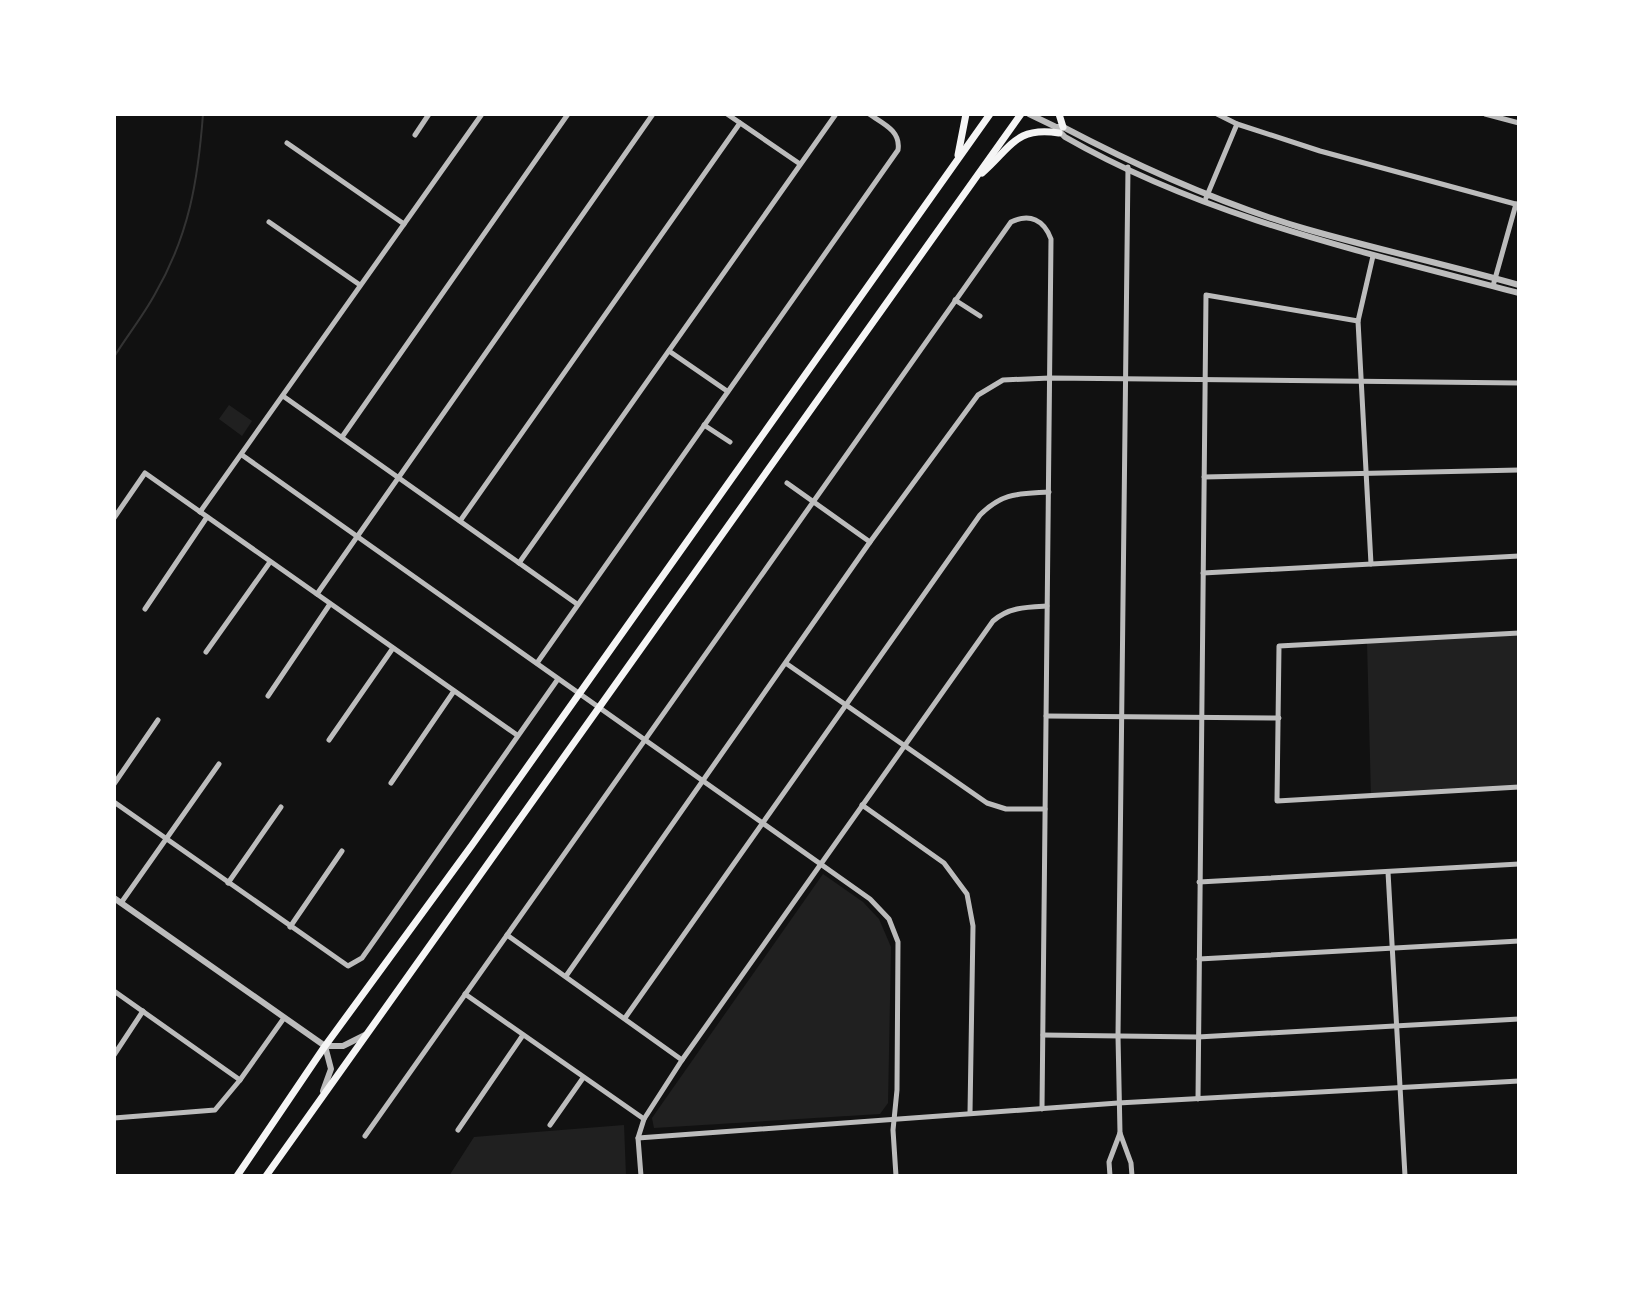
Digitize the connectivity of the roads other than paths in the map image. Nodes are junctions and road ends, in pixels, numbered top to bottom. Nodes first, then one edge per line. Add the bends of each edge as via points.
1 (429, 114) edge
2 (482, 114) edge
3 (568, 114) edge
4 (653, 114) edge
5 (727, 114) edge
6 (836, 114) edge
7 (869, 114) edge
8 (966, 114) edge
9 (990, 114) edge
10 (1021, 114) edge
11 (1029, 114) edge
12 (1059, 114) edge
13 (1217, 114) edge
14 (1485, 114) edge
15 (740, 123) junction
16 (1519, 123) edge
17 (1237, 124) junction
18 (1060, 129) junction
19 (415, 135) dead end
20 (287, 143) dead end
21 (958, 158) junction
22 (1129, 161) junction
23 (800, 164) junction
24 (1127, 170) junction
25 (974, 179) junction
26 (1207, 195) junction
27 (1204, 203) junction
28 (1518, 205) edge
29 (269, 222) dead end
30 (404, 224) junction
31 (1373, 256) junction
32 (1495, 278) junction
33 (360, 285) junction
34 (1519, 285) edge
35 (1493, 286) junction
36 (1519, 293) edge
37 (955, 300) junction
38 (980, 316) dead end
39 (1358, 321) junction
40 (669, 351) junction
41 (1050, 378) junction
42 (1125, 379) junction
43 (1205, 380) junction
44 (1361, 382) junction
45 (1519, 383) edge
46 (727, 391) junction
47 (283, 396) junction
48 (704, 425) junction
49 (342, 437) junction
50 (730, 442) dead end
51 (242, 455) junction
52 (1519, 470) edge
53 (1366, 473) junction
54 (1204, 477) junction
55 (399, 478) junction
56 (787, 483) dead end
57 (1049, 492) junction
58 (813, 501) junction
59 (200, 512) junction
60 (207, 517) junction
61 (114, 518) edge
62 (460, 521) junction
63 (357, 537) junction
64 (870, 542) junction
65 (1519, 556) edge
66 (270, 561) junction
67 (519, 563) junction
68 (1371, 564) junction
69 (1203, 573) junction
70 (317, 594) junction
71 (331, 604) junction
72 (577, 604) junction
73 (1047, 606) junction
74 (145, 609) dead end
75 (1519, 633) edge
76 (393, 648) junction
77 (206, 652) dead end
78 (537, 663) junction
79 (787, 664) junction
80 (558, 679) junction
81 (454, 691) junction
82 (578, 692) junction
83 (268, 696) dead end
84 (845, 705) junction
85 (600, 708) junction
86 (1046, 716) junction
87 (1121, 717) junction
88 (1201, 717) junction
89 (1279, 718) junction
90 (158, 720) dead end
91 (517, 735) junction
92 (644, 739) junction
93 (329, 740) dead end
94 (904, 747) junction
95 (219, 764) dead end
96 (704, 781) junction
97 (391, 783) dead end
98 (114, 784) edge
99 (1519, 787) edge
100 (114, 802) edge
101 (862, 805) junction
102 (281, 807) dead end
103 (1045, 809) junction
104 (762, 822) junction
105 (166, 840) junction
106 (342, 851) dead end
107 (822, 864) junction
108 (1519, 864) edge
109 (1388, 872) junction
110 (1199, 882) junction
111 (228, 883) junction
112 (114, 898) edge
113 (121, 903) junction
114 (290, 927) junction
115 (507, 935) junction
116 (1519, 941) edge
117 (1392, 949) junction
118 (1199, 959) junction
119 (566, 976) junction
120 (114, 991) edge
121 (465, 994) junction
122 (143, 1011) junction
123 (284, 1018) junction
124 (625, 1018) junction
125 (1519, 1019) edge
126 (1397, 1026) junction
127 (372, 1029) junction
128 (523, 1035) junction
129 (1043, 1035) junction
130 (1118, 1036) junction
131 (1198, 1037) junction
132 (325, 1046) junction
133 (114, 1055) edge
134 (682, 1060) junction
135 (583, 1078) junction
136 (240, 1080) junction
137 (1519, 1081) edge
138 (1400, 1088) junction
139 (1198, 1099) junction
140 (1118, 1103) junction
141 (314, 1106) junction
142 (1042, 1109) junction
143 (970, 1113) junction
144 (114, 1118) edge
145 (896, 1118) junction
146 (644, 1119) junction
147 (550, 1125) dead end
148 (458, 1130) dead end
149 (1120, 1133) junction
150 (365, 1136) dead end
151 (638, 1138) junction
152 (237, 1176) edge
153 (266, 1176) edge
154 (641, 1176) edge
155 (896, 1176) edge
156 (1110, 1176) edge
157 (1132, 1176) edge
158 (1405, 1176) edge

1 - 19 street
2 - 30 street
3 - 49 street
4 - 55 street
5 - 15 street
6 - 23 street
7 - 46 street via 898,136 898,150
8 - 21 main road
9 - 21 main road
10 - 25 main road
11 - 18 street
12 - 18 main road
13 - 17 street
14 - 16 street
15 - 23 street
15 - 62 street
17 - 26 street
17 - 28 street
18 - 22 street
18 - 24 street
18 - 25 main road via 1024,134
20 - 30 street
21 - 82 main road
22 - 24 street
22 - 26 street
23 - 40 street
24 - 27 street
24 - 42 street
25 - 85 main road
26 - 27 street
26 - 32 street via 1305,229
27 - 31 street
28 - 32 street
29 - 33 street
30 - 33 street
31 - 35 street
31 - 39 street
32 - 34 street
32 - 35 street
33 - 47 street
35 - 36 street
37 - 38 street
37 - 41 street via 1011,222 1029,217 1040,221 1051,239
37 - 58 street
39 - 43 street via 1206,295
39 - 44 street
40 - 46 street
40 - 67 street
41 - 42 street
41 - 57 street
41 - 64 street via 1003,380 978,395
42 - 43 street
42 - 87 street
43 - 44 street
43 - 54 street
44 - 45 street
44 - 53 street
46 - 48 street
47 - 49 street
47 - 51 street
48 - 50 street
48 - 72 street
49 - 55 street
51 - 59 street
51 - 63 street
52 - 53 street
53 - 54 street
53 - 68 street
54 - 69 street
55 - 62 street
55 - 63 street
56 - 58 street
57 - 73 street
57 - 84 street via 1008,495 980,515
58 - 64 street
58 - 92 street
59 - 60 street
59 - 61 street via 145,473
60 - 66 street
60 - 74 street
62 - 67 street
63 - 70 street
63 - 78 street
64 - 79 street
65 - 68 street
66 - 70 street
66 - 77 street
67 - 72 street
68 - 69 street
69 - 88 street
70 - 71 street
71 - 76 street
71 - 83 street
72 - 78 street
73 - 86 street
73 - 94 street via 1019,607 993,621
75 - 89 street via 1279,646
76 - 81 street
76 - 93 street
78 - 80 street
79 - 84 street
79 - 96 street
80 - 82 street
80 - 91 street
81 - 91 street
81 - 97 street
82 - 85 street
82 - 132 main road
84 - 94 street
84 - 104 street
85 - 92 street
85 - 127 main road
86 - 87 street
86 - 103 street
87 - 88 street
87 - 130 street
88 - 89 street
88 - 110 street
89 - 99 street via 1277,801
90 - 98 street
91 - 114 street via 362,958 348,966
92 - 96 street
92 - 115 street
94 - 101 street
94 - 103 street via 987,803 1006,809
95 - 105 street
96 - 104 street
96 - 119 street
100 - 105 street
101 - 107 street
101 - 143 street via 944,863 967,894 973,926
102 - 111 street
103 - 129 street
104 - 107 street
104 - 124 street
105 - 111 street
105 - 113 street
106 - 114 street
107 - 134 street
107 - 145 street via 870,899 889,919 898,942
108 - 109 street
109 - 110 street
109 - 117 street
110 - 118 street
111 - 114 street
112 - 113 street
113 - 123 street
115 - 119 street
115 - 121 street
116 - 117 street
117 - 118 street
117 - 126 street
118 - 131 street
119 - 124 street
120 - 122 street
121 - 128 street
121 - 150 street
122 - 133 street
122 - 136 street
123 - 132 street
123 - 136 street
124 - 134 street
125 - 126 street
126 - 131 street
126 - 138 street
127 - 132 street via 343,1046
127 - 141 main road
128 - 135 street
128 - 148 street
129 - 130 street
129 - 142 street
130 - 131 street
130 - 140 street
131 - 139 street
132 - 141 street via 331,1069
132 - 152 main road
134 - 146 street
135 - 146 street
135 - 147 street
136 - 144 street via 215,1110
137 - 138 street
138 - 139 street
138 - 158 street
139 - 140 street
140 - 142 street
140 - 149 street
141 - 153 main road
142 - 143 street
143 - 145 street
145 - 151 street
145 - 155 street
146 - 151 street
149 - 156 street via 1109,1162
149 - 157 street
151 - 154 street

